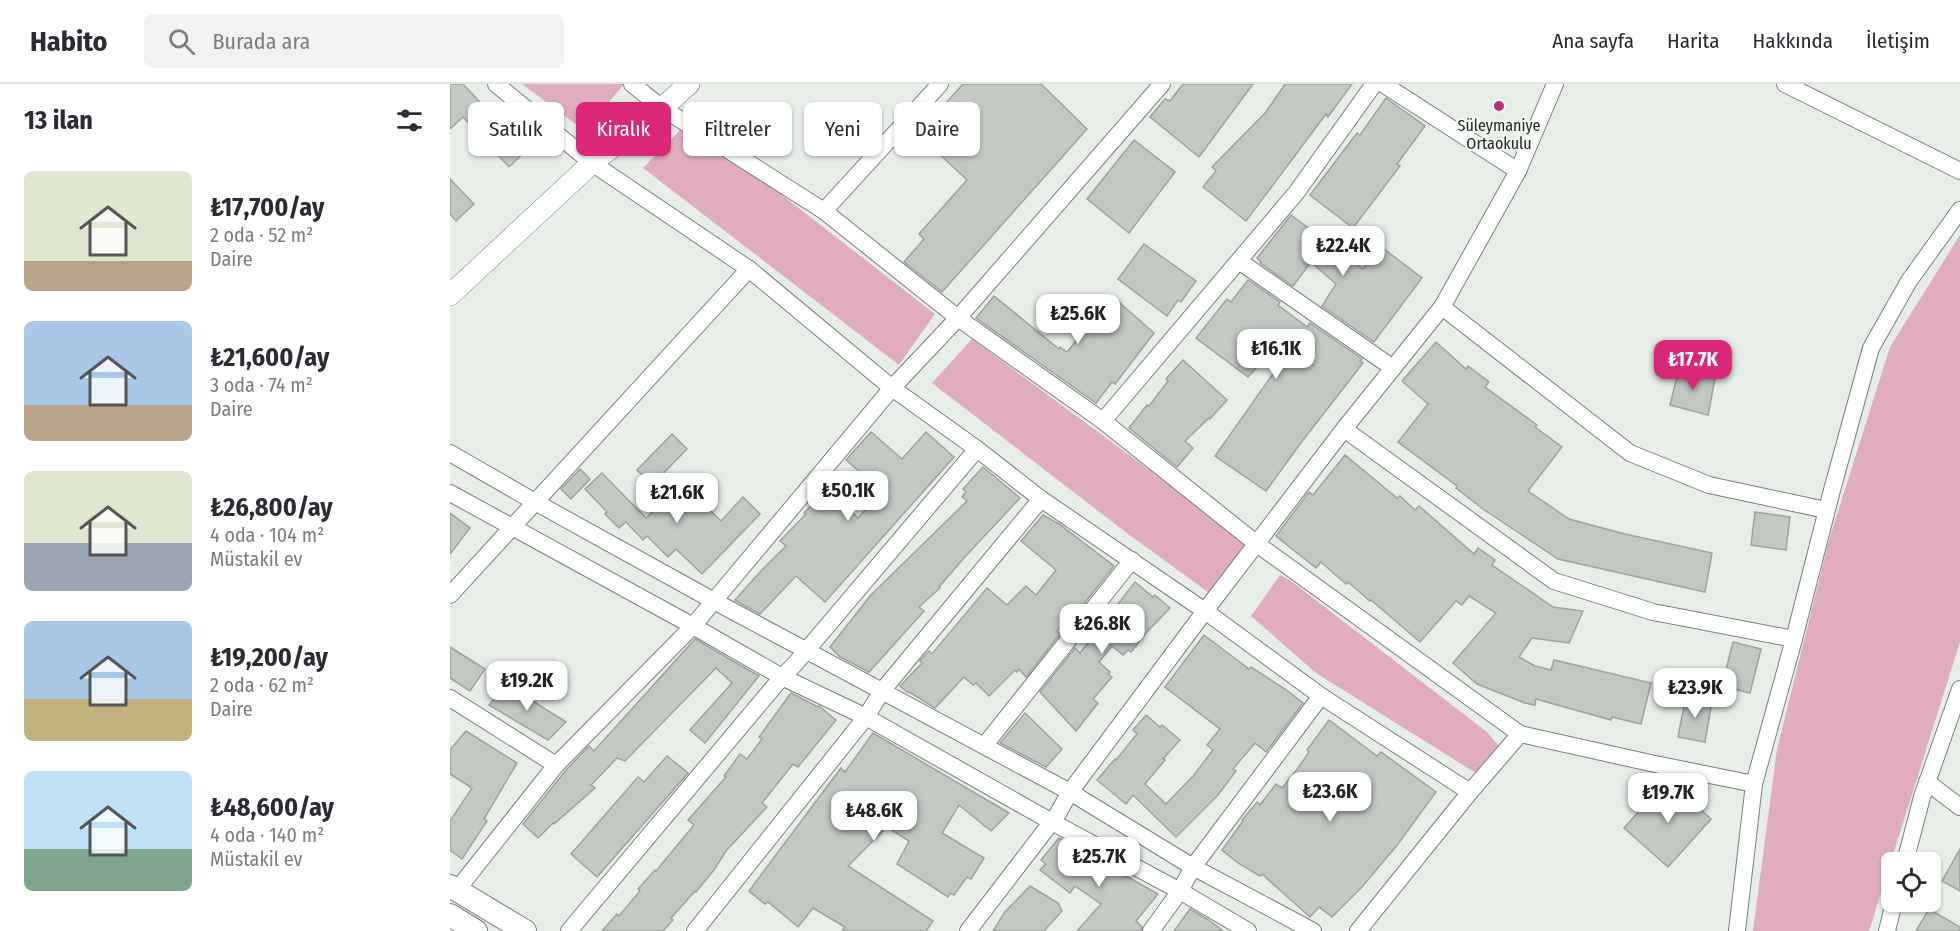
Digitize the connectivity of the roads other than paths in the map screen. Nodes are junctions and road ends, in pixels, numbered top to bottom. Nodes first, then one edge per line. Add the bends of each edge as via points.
1 (496, 84) edge
2 (632, 84) edge
3 (689, 84) edge
4 (940, 84) edge
5 (1162, 84) edge
6 (1374, 84) edge
7 (1383, 84) edge
8 (1556, 84) edge
9 (1785, 84) edge
10 (655, 102) edge
11 (670, 102) edge
12 (671, 113) edge
13 (601, 156) edge
14 (592, 163) junction
15 (1518, 171) junction
16 (1960, 171) edge
17 (1960, 210) edge
18 (824, 211) junction
19 (1239, 261) junction
20 (748, 269) junction
21 (450, 295) edge
22 (1442, 307) junction
23 (958, 318) junction
24 (1393, 368) junction
25 (892, 388) junction
26 (1103, 421) junction
27 (1344, 429) junction
28 (976, 449) junction
29 (450, 453) edge
30 (450, 494) edge
31 (1041, 498) junction
32 (535, 502) junction
33 (1827, 510) junction
34 (512, 528) junction
35 (1257, 544) junction
36 (1131, 560) junction
37 (450, 595) edge
38 (714, 602) junction
39 (1205, 611) junction
40 (693, 626) junction
41 (1794, 639) junction
42 (806, 650) junction
43 (782, 677) junction
44 (1960, 689) edge
45 (882, 691) junction
46 (1321, 696) junction
47 (450, 698) edge
48 (866, 717) junction
49 (1520, 734) junction
50 (984, 746) junction
51 (556, 765) junction
52 (1927, 782) junction
53 (1754, 784) junction
54 (1070, 792) junction
55 (1470, 792) junction
56 (1960, 807) edge
57 (1052, 822) junction
58 (1908, 852) edge
59 (1193, 867) junction
60 (453, 888) edge
61 (1180, 891) junction
62 (1892, 912) edge
63 (450, 915) edge
64 (476, 931) edge
65 (525, 931) edge
66 (569, 931) edge
67 (695, 931) edge
68 (968, 931) edge
69 (1151, 931) edge
70 (1248, 931) edge
71 (1313, 931) edge
72 (1359, 931) edge
73 (1737, 931) edge
74 (1887, 931) edge

1 - 14 street
2 - 10 street
3 - 11 street
4 - 18 street
5 - 23 street
6 - 19 street via 1296,193
7 - 15 street
8 - 15 street
9 - 16 street
12 - 18 street
13 - 14 street
14 - 20 street
14 - 21 street
15 - 22 street
17 - 33 street via 1909,281 1871,348
18 - 23 street
19 - 24 street
19 - 26 street
20 - 25 street
20 - 32 street
22 - 24 street
22 - 33 street via 1630,453 1709,485
23 - 25 street
23 - 26 street
24 - 27 street
25 - 28 street
25 - 38 street
26 - 35 street
27 - 35 street
27 - 41 street via 1554,581 1653,612
28 - 31 street
28 - 42 street
29 - 32 street
30 - 34 street
31 - 36 street
31 - 45 street
32 - 34 street
32 - 38 street
33 - 41 street
34 - 37 street
34 - 40 street
35 - 39 street
35 - 49 street
36 - 39 street
36 - 50 street
38 - 40 street
38 - 42 street
39 - 46 street
39 - 54 street
40 - 43 street
40 - 51 street
41 - 53 street
42 - 43 street
42 - 45 street
43 - 48 street
43 - 66 street
44 - 52 street
45 - 48 street
45 - 50 street
46 - 55 street
46 - 59 street
47 - 51 street
48 - 57 street
48 - 67 street
49 - 53 street
49 - 55 street
50 - 54 street
51 - 60 street
52 - 56 street
52 - 58 street
53 - 73 street
54 - 57 street
54 - 59 street
55 - 72 street
57 - 61 street
57 - 68 street
59 - 61 street
59 - 71 street
60 - 65 main road
61 - 69 street
61 - 70 street
62 - 74 street
63 - 64 main road

